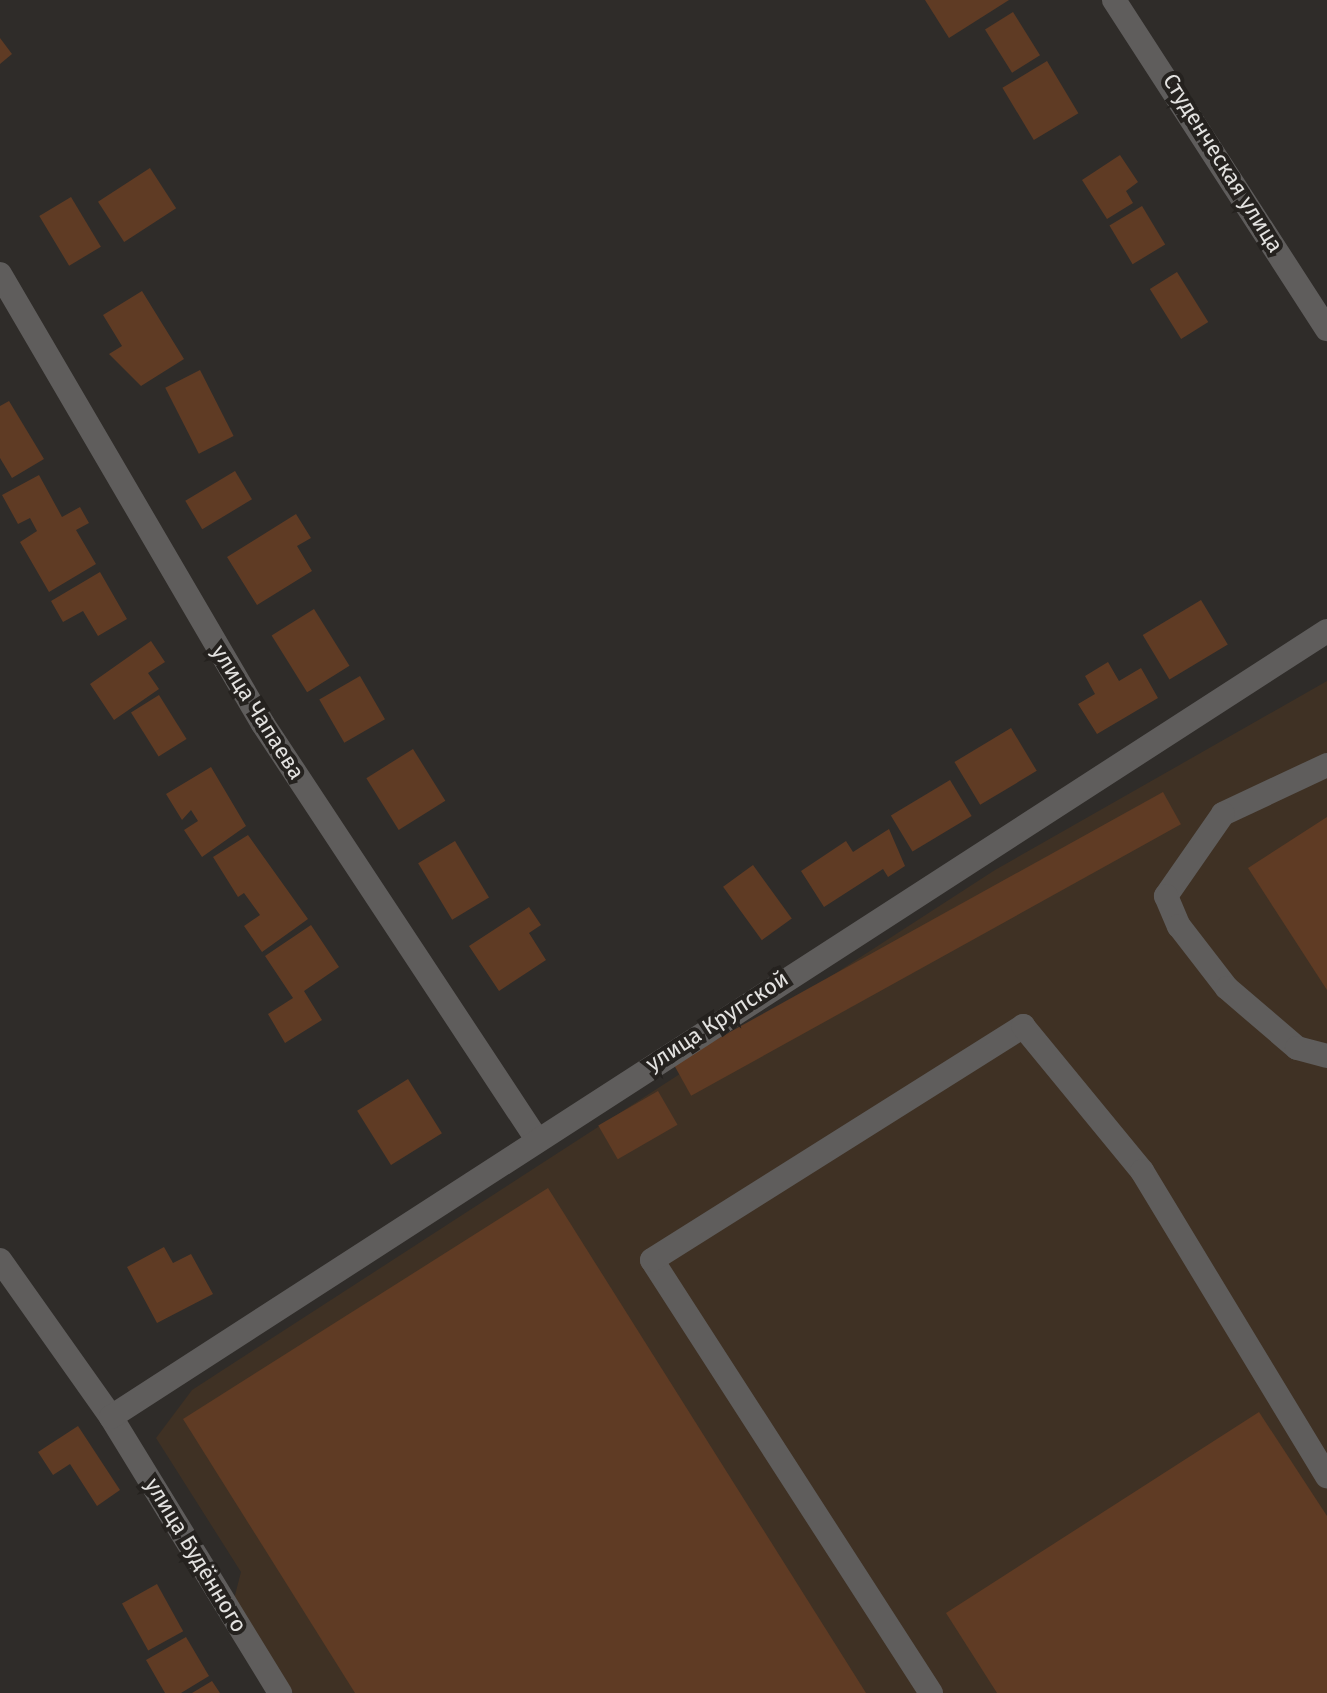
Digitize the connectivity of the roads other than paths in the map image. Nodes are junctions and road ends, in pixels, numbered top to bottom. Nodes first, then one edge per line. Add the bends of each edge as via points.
1 (1114, 0) edge
2 (0, 274) edge
3 (1327, 329) edge
4 (1327, 631) edge
5 (1327, 765) edge
6 (1327, 1056) edge
7 (535, 1137) junction
8 (0, 1260) edge
9 (111, 1417) junction
10 (1327, 1476) edge
11 (280, 1693) edge
12 (931, 1693) edge

1 - 3 street, Студенческая улица
2 - 7 street, улица Чапаева via 263,724
4 - 7 street, улица Крупской
5 - 6 street via 1223,814 1166,896 1179,926 1227,988 1297,1048
7 - 9 street, улица Крупской
8 - 9 street, улица Будённого
9 - 11 street, улица Будённого
10 - 12 street via 1142,1171 1023,1026 652,1260

